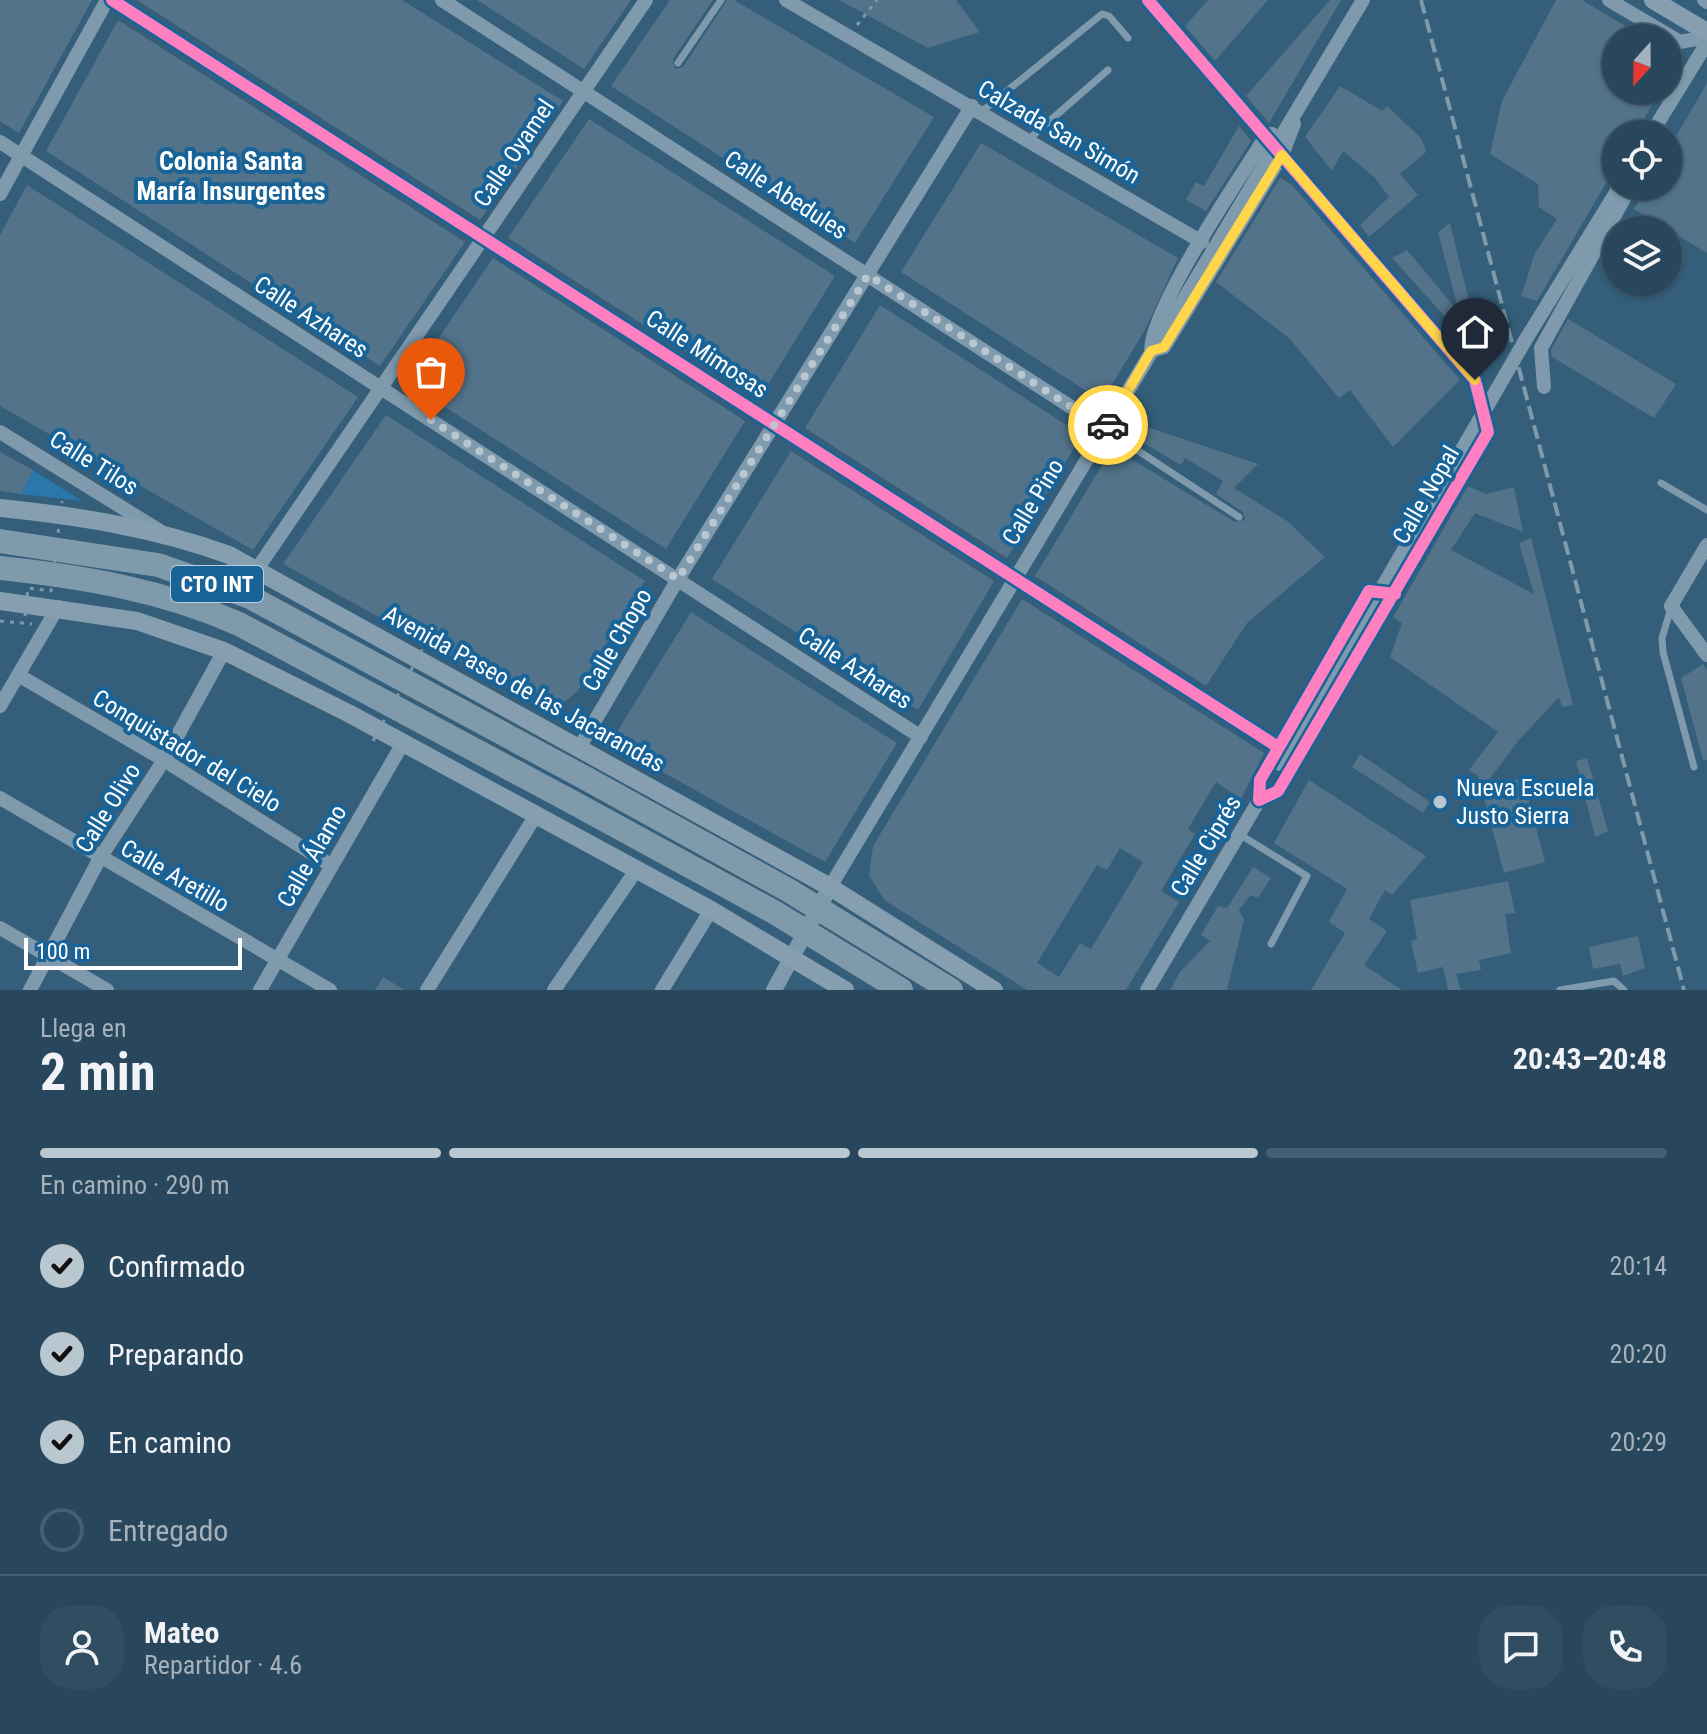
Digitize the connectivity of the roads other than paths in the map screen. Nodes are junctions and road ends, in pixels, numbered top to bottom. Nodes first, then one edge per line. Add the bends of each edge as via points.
1 (109, 0) edge
2 (442, 0) edge
3 (646, 0) edge
4 (721, 0) edge
5 (786, 0) edge
6 (1148, 0) edge
7 (1363, 0) edge
8 (1370, 0) edge
9 (1609, 0) edge
10 (1653, 0) edge
11 (1707, 37) edge
12 (1128, 38) dead end
13 (1707, 49) edge
14 (678, 63) dead end
15 (1108, 70) dead end
16 (584, 90) junction
17 (977, 109) junction
18 (1659, 120) edge
19 (1668, 120) edge
20 (1292, 128) junction
21 (1266, 136) junction
22 (1029, 139) junction
23 (0, 142) edge
24 (1282, 155) junction
25 (22, 156) junction
26 (0, 194) edge
27 (1611, 200) edge
28 (1623, 200) edge
29 (484, 238) junction
30 (1202, 242) junction
31 (868, 275) junction
32 (1151, 351) junction
33 (1544, 387) dead end
34 (381, 388) junction
35 (774, 423) junction
36 (1105, 429) junction
37 (0, 432) edge
38 (1661, 483) dead end
39 (0, 508) edge
40 (1707, 510) edge
41 (1239, 517) dead end
42 (164, 533) junction
43 (0, 541) edge
44 (1707, 545) edge
45 (0, 568) edge
46 (257, 569) junction
47 (1016, 578) junction
48 (678, 579) junction
49 (1395, 594) junction
50 (0, 601) edge
51 (1671, 606) junction
52 (58, 607) junction
53 (224, 651) junction
54 (1707, 655) edge
55 (18, 675) junction
56 (0, 706) edge
57 (921, 737) junction
58 (403, 743) junction
59 (1278, 747) junction
60 (579, 748) junction
61 (164, 760) junction
62 (1694, 767) dead end
63 (668, 797) junction
64 (0, 798) edge
65 (1259, 800) junction
66 (536, 815) junction
67 (1239, 834) junction
68 (100, 858) junction
69 (332, 866) junction
70 (637, 869) junction
71 (830, 887) junction
72 (711, 910) junction
73 (0, 928) edge
74 (1271, 944) dead end
75 (923, 946) junction
76 (49, 956) junction
77 (794, 958) junction
78 (277, 960) junction
79 (30, 990) edge
80 (107, 990) edge
81 (260, 990) edge
82 (330, 990) edge
83 (427, 990) edge
84 (554, 990) edge
85 (662, 990) edge
86 (774, 990) edge
87 (845, 990) edge
88 (880, 990) edge
89 (901, 990) edge
90 (951, 990) edge
91 (994, 990) edge
92 (1147, 990) edge
93 (1560, 990) edge
94 (1624, 990) edge

1 - 25 street
1 - 29 street, Calle Mimosas
2 - 16 street, Calle Abedules
3 - 16 street, Calle Oyamel
4 - 14 lane
5 - 17 street, Calzada San Simón
6 - 21 street, Calle Nopal
7 - 32 street, Calle Pino, bridge
8 - 20 street
9 - 11 street via 1680,42
10 - 11 main road
11 - 18 street
12 - 17 lane via 1102,14
13 - 19 street
15 - 22 lane
16 - 29 street, Calle Oyamel
16 - 31 street, Calle Abedules
17 - 22 street, Calzada San Simón
17 - 31 street, Calle Chopo
20 - 21 street
20 - 24 street
21 - 24 street, Calle Nopal
21 - 30 street
22 - 30 street, Calzada San Simón
23 - 25 street, Calle Azhares
24 - 32 street via 1164,347
24 - 49 street, Calle Nopal via 1475,380 1488,432
25 - 26 street
25 - 34 street, Calle Azhares
27 - 65 street, Calle Ciprés, bridge
28 - 33 street via 1541,348
29 - 34 street, Calle Oyamel
29 - 35 street, Calle Mimosas
30 - 32 street via 1165,304
31 - 35 street, Calle Chopo
31 - 36 street, Calle Abedules
32 - 36 street, Calle Pino
34 - 46 street, Calle Oyamel
34 - 48 street, Calle Azhares
35 - 47 street, Calle Mimosas
35 - 48 street, Calle Chopo
36 - 41 lane
36 - 47 street, Calle Pino
37 - 42 street, Calle Tilos
38 - 40 lane
39 - 42 main road, Avenida Paseo de las Jacarandas / CTO INT
42 - 46 main road, Avenida Paseo de las Jacarandas / CTO INT
43 - 90 highway, CTO INT, bridge via 158,565 250,597 788,890
44 - 51 street
45 - 89 highway, CTO INT, bridge via 107,582 198,606 239,624 774,912
46 - 60 main road, Avenida Paseo de las Jacarandas / CTO INT
47 - 57 street, Calle Pino
47 - 59 street, Calle Mimosas
48 - 57 street, Calle Azhares
48 - 60 street, Calle Chopo
49 - 59 street via 1369,591
49 - 65 street, Calle Nopal via 1278,791
50 - 52 main road, CTO INT
51 - 54 street
51 - 62 lane via 1663,652
52 - 53 main road, CTO INT via 137,621
52 - 55 street
53 - 58 main road, CTO INT
53 - 61 street, Calle Olivo
55 - 56 street
55 - 61 street, Conquistador del Cielo
57 - 71 street, Calle Pino
58 - 66 main road, CTO INT
58 - 69 street, Calle Álamo
59 - 65 street via 1260,780
60 - 63 main road, Avenida Paseo de las Jacarandas / CTO INT
61 - 68 street, Calle Olivo
61 - 69 street, Conquistador del Cielo
63 - 70 main road via 672,809 663,838
63 - 71 main road, Avenida Paseo de las Jacarandas / CTO INT
64 - 68 street, Calle Aretillo
65 - 67 street, Calle Ciprés
66 - 70 main road, CTO INT
66 - 83 street
67 - 74 lane via 1307,876
67 - 92 street, Calle Ciprés
68 - 76 street, Calle Olivo
68 - 78 street, Calle Aretillo
69 - 78 street, Calle Álamo
70 - 72 main road, CTO INT
70 - 84 street
71 - 75 main road, Avenida Paseo de las Jacarandas / CTO INT
71 - 77 street, Calle Pino
72 - 77 main road, CTO INT
72 - 85 street
73 - 76 street
75 - 88 main road via 893,960
75 - 91 main road, Avenida Paseo de las Jacarandas / CTO INT
76 - 79 street, Calle Olivo
76 - 80 street
77 - 86 street, Calle Pino
77 - 87 main road, CTO INT
78 - 81 street, Calle Álamo
78 - 82 street, Calle Aretillo
93 - 94 lane via 1614,981

